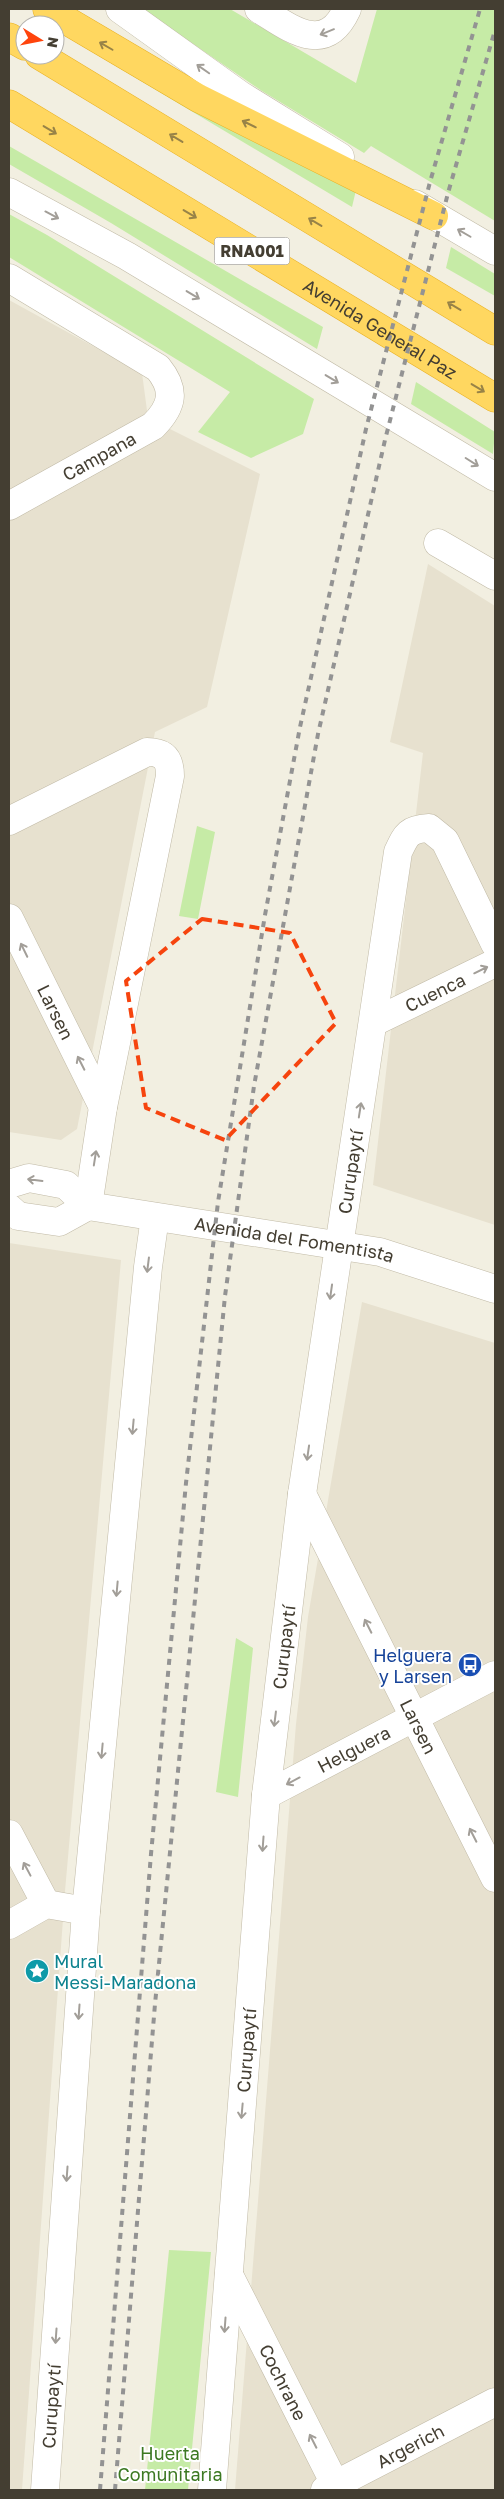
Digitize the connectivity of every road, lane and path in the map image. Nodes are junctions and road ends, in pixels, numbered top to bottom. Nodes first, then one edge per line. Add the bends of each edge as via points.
1 (47, 9) edge
2 (120, 9) edge
3 (259, 9) edge
4 (346, 9) edge
5 (56, 65) edge
6 (9, 104) edge
7 (9, 192) edge
8 (434, 216) junction
9 (495, 251) edge
10 (9, 278) edge
11 (495, 331) edge
12 (495, 398) edge
13 (495, 477) edge
14 (9, 506) edge
15 (438, 543) dead end
16 (495, 576) edge
17 (9, 821) edge
18 (9, 918) edge
19 (495, 944) edge
20 (495, 963) edge
21 (374, 1022) junction
22 (103, 1107) junction
23 (9, 1184) edge
24 (88, 1206) junction
25 (9, 1208) edge
26 (155, 1217) junction
27 (338, 1244) junction
28 (495, 1289) edge
29 (302, 1494) junction
30 (495, 1675) edge
31 (413, 1716) junction
32 (266, 1795) junction
33 (9, 1834) edge
34 (495, 1878) edge
35 (46, 1904) junction
36 (86, 1911) junction
37 (9, 1925) edge
38 (229, 2275) junction
39 (495, 2402) edge
40 (333, 2488) edge
41 (45, 2490) edge
42 (212, 2490) edge

8 -> 1 highway via 198,98
8 -> 2 street via 240,95
4 -> 3 street via 334,29 312,36 296,32
11 -> 5 highway
6 -> 12 highway, Avenida General Paz / RNA001
7 -> 13 street via 127,256
9 -> 8 street
10 - 14 street, Campana via 158,368 171,390 169,404 154,426
15 - 16 street
17 - 22 street via 148,752 165,756 170,765
22 -> 18 street, Larsen
19 - 21 street, Curupaytí via 445,841 429,828 415,828 406,836 398,852
21 -> 20 street, Cuenca
27 -> 21 street, Curupaytí
24 -> 22 street
24 -> 23 street via 66,1185 29,1178
24 - 25 street via 59,1222 18,1216
24 - 26 street, Avenida del Fomentista
26 - 27 street, Avenida del Fomentista
26 -> 36 street, Curupaytí
27 - 28 street, Avenida del Fomentista via 380,1252
27 -> 29 street, Curupaytí
31 -> 29 street, Larsen
29 -> 32 street, Curupaytí
30 - 31 street, Helguera
31 -> 32 street, Helguera
34 -> 31 street, Larsen
32 -> 38 street, Curupaytí
35 -> 33 street
35 - 36 street
35 - 37 street
36 -> 41 street, Curupaytí
40 -> 38 street, Cochrane
38 -> 42 street, Curupaytí
39 - 40 street, Argerich

